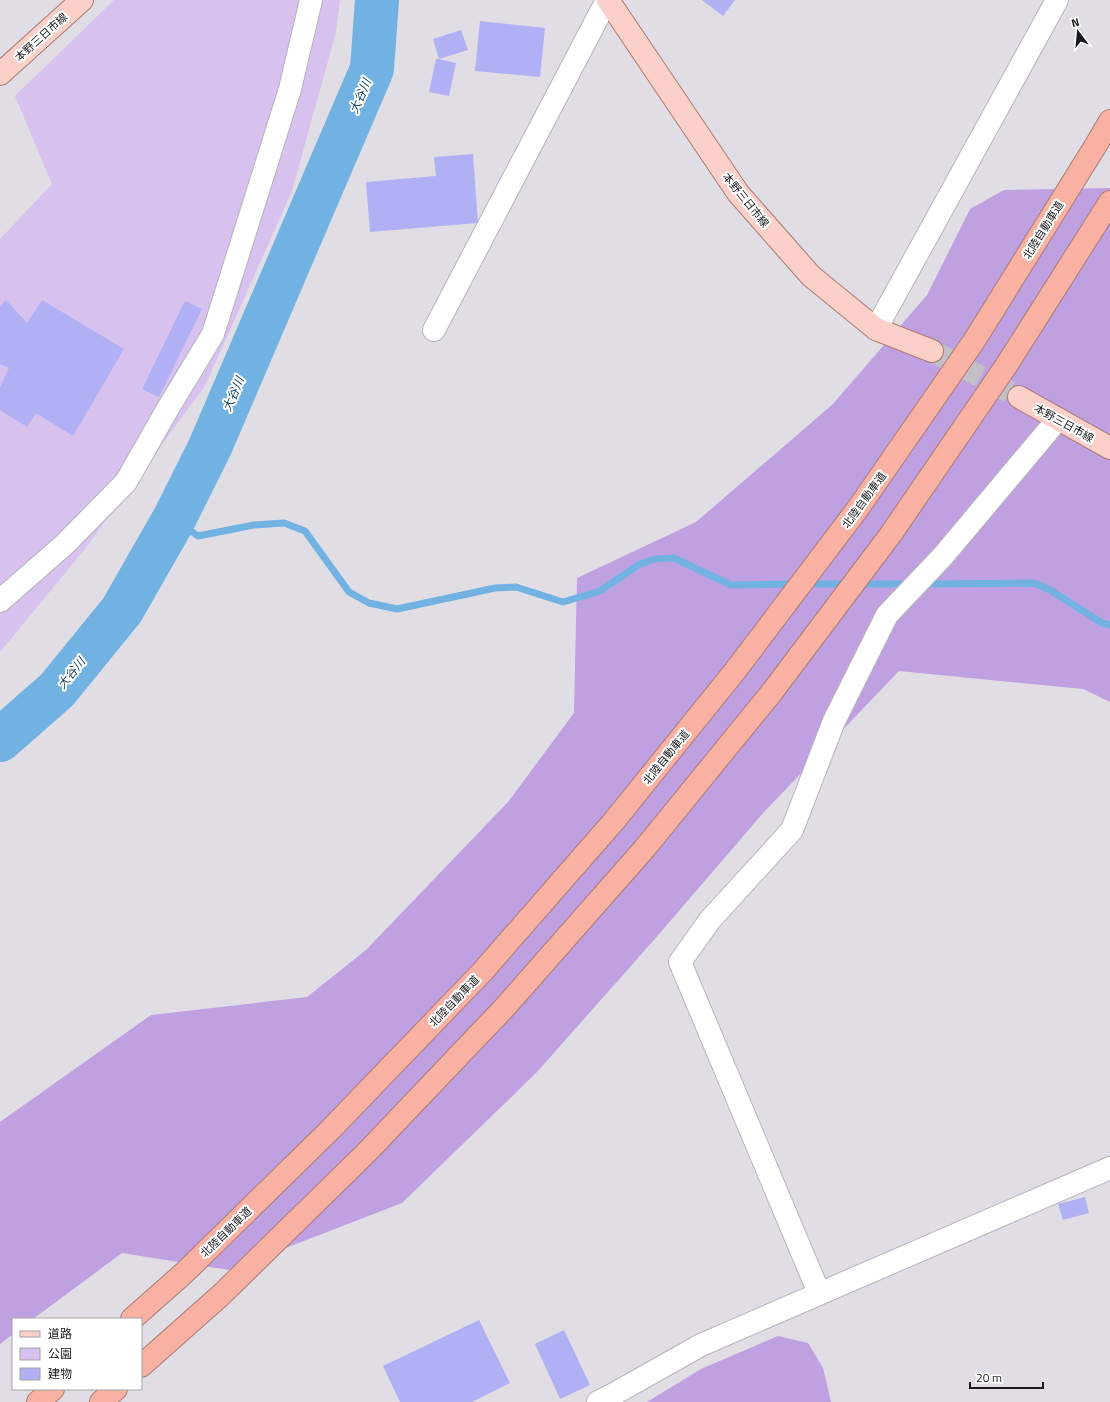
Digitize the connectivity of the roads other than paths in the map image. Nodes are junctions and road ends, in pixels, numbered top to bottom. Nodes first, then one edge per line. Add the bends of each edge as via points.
1 (82, 0) edge
2 (311, 0) edge
3 (607, 0) edge
4 (1057, 0) edge
5 (0, 74) edge
6 (1110, 121) edge
7 (1110, 202) edge
8 (876, 329) junction
9 (434, 330) dead end
10 (932, 351) tunnel mouth
11 (1019, 398) tunnel mouth
12 (1058, 419) junction
13 (1110, 448) edge
14 (0, 601) edge
15 (1110, 1168) edge
16 (819, 1293) junction
17 (133, 1318) edge
18 (142, 1365) edge
19 (52, 1390) edge
20 (115, 1390) edge
21 (38, 1402) edge
22 (101, 1402) edge
23 (598, 1402) edge

1 - 5 main road, 本野三日市線
2 - 14 street via 290,89 213,334 126,482 65,544
3 - 8 main road, 本野三日市線 via 738,193 811,276
3 - 9 street
4 - 8 street
6 - 17 highway, 北陸自動車道 via 974,341 859,507 735,672 619,815 483,971 336,1124 184,1273
7 - 18 highway via 1006,366 891,534 772,692 645,848 506,1006 368,1151 221,1295
8 - 10 main road, 本野三日市線
11 - 12 main road, 本野三日市線
12 - 13 main road, 本野三日市線
12 - 16 street via 943,556 887,615 834,721 792,830 710,920 680,962
15 - 16 street
16 - 23 street via 701,1345
19 - 21 highway
20 - 22 highway

